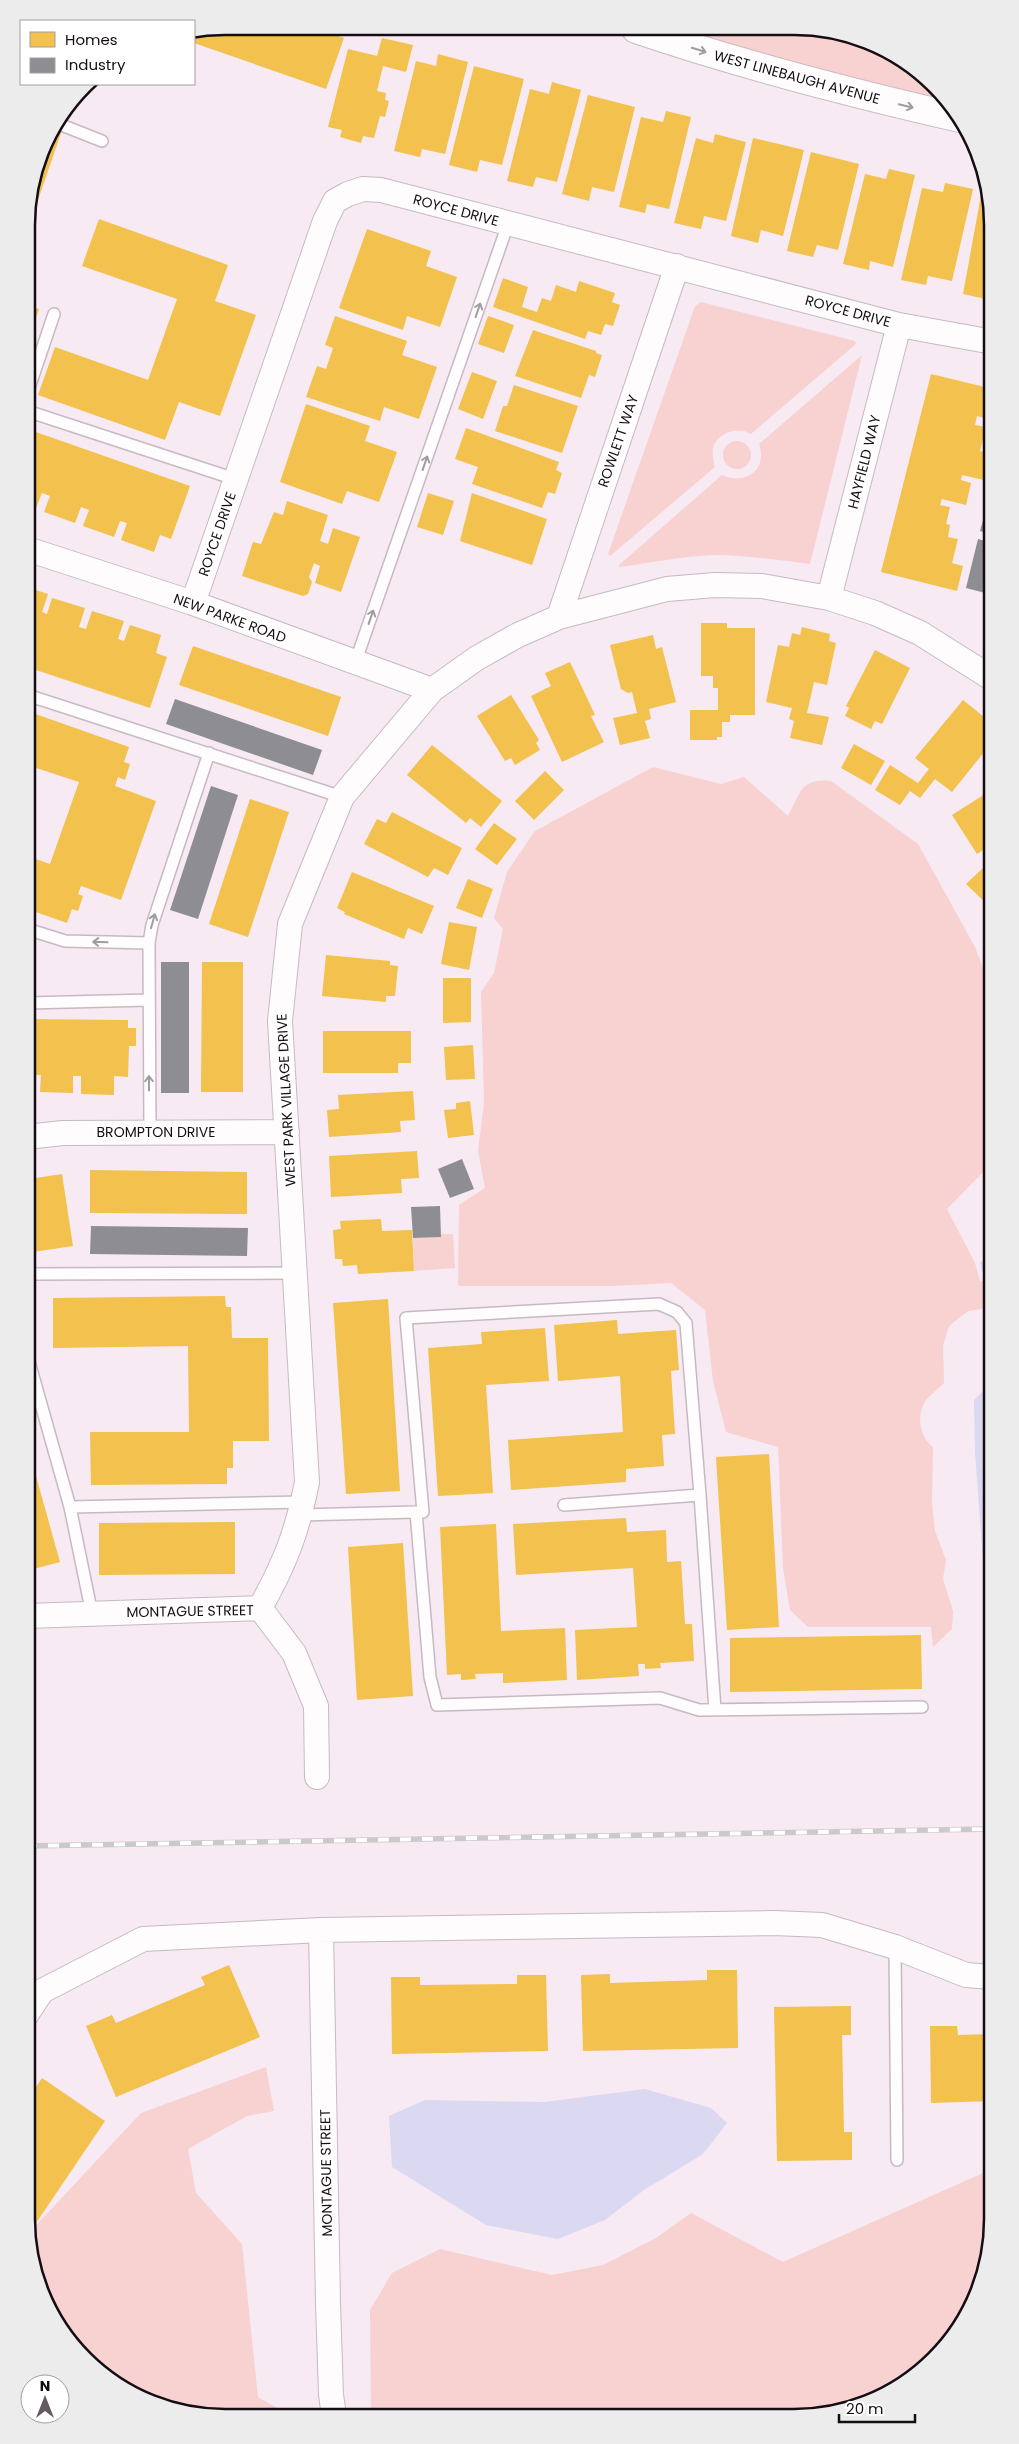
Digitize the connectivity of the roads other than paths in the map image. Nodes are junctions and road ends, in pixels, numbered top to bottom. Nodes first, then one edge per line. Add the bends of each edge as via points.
1 (654, 35) edge
2 (950, 116) edge
3 (64, 126) dead end
4 (102, 141) dead end
5 (508, 224) junction
6 (677, 266) junction
7 (54, 314) dead end
8 (899, 325) junction
9 (984, 340) edge
10 (35, 370) edge
11 (35, 414) edge
12 (236, 479) junction
13 (35, 552) edge
14 (828, 598) junction
15 (193, 604) junction
16 (559, 616) junction
17 (356, 663) junction
18 (984, 669) edge
19 (432, 690) junction
20 (35, 698) edge
21 (209, 753) junction
22 (342, 797) junction
23 (35, 932) edge
24 (149, 943) junction
25 (149, 1000) junction
26 (35, 1003) edge
27 (150, 1132) junction
28 (287, 1132) junction
29 (35, 1136) edge
30 (295, 1273) junction
31 (35, 1274) edge
32 (35, 1383) edge
33 (700, 1495) junction
34 (564, 1505) dead end
35 (70, 1507) junction
36 (301, 1508) junction
37 (416, 1512) junction
38 (260, 1608) junction
39 (92, 1614) junction
40 (35, 1616) edge
41 (922, 1707) dead end
42 (715, 1710) junction
43 (317, 1777) dead end
44 (321, 1930) junction
45 (895, 1947) junction
46 (984, 1976) edge
47 (35, 2001) edge
48 (897, 2160) dead end
49 (333, 2409) edge

1 -> 2 main road, WEST LINEBAUGH AVENUE via 851,93
3 - 4 lane
5 - 6 street, ROYCE DRIVE
5 - 12 street, ROYCE DRIVE via 381,190 363,189 335,201 325,221
17 -> 5 lane
6 - 8 street, ROYCE DRIVE
6 - 16 street, ROWLETT WAY
7 - 10 lane
8 - 9 street, ROYCE DRIVE
8 - 14 street, HAYFIELD WAY
11 - 12 lane
12 - 15 street, ROYCE DRIVE
13 - 15 street, NEW PARKE ROAD
14 - 16 street, WEST PARK VILLAGE DRIVE via 762,586 715,585 667,589
14 - 18 street, WEST PARK VILLAGE DRIVE via 875,613 920,633
15 - 17 street, NEW PARKE ROAD
16 - 19 street, WEST PARK VILLAGE DRIVE via 485,654
17 - 19 street, NEW PARKE ROAD
19 - 22 street, WEST PARK VILLAGE DRIVE
20 - 21 lane
21 - 22 lane
24 -> 21 lane via 152,925
22 - 28 street, WEST PARK VILLAGE DRIVE via 290,924 280,1021
24 -> 23 lane via 65,941
24 - 25 lane
25 - 26 lane
27 -> 25 lane
27 - 28 street, BROMPTON DRIVE
27 - 29 street, BROMPTON DRIVE via 63,1132
28 - 30 street, WEST PARK VILLAGE DRIVE
30 - 31 lane
30 - 36 street, WEST PARK VILLAGE DRIVE via 307,1482
32 - 35 lane
33 - 34 lane
33 - 37 lane via 686,1323 677,1312 659,1304 406,1318 424,1512
33 - 42 lane
35 - 36 lane
35 - 39 lane
36 - 37 lane
36 - 38 street, WEST PARK VILLAGE DRIVE via 282,1568
37 - 42 lane via 430,1677 436,1705 660,1698 699,1710
38 - 39 street, MONTAGUE STREET
38 - 43 street, MONTAGUE STREET via 294,1653 316,1706
39 - 40 street, MONTAGUE STREET
41 - 42 lane
44 - 45 street via 774,1923 822,1925
44 - 47 street via 143,1939 42,1990
44 - 49 street, MONTAGUE STREET
45 - 46 street via 966,1974
45 - 48 lane

